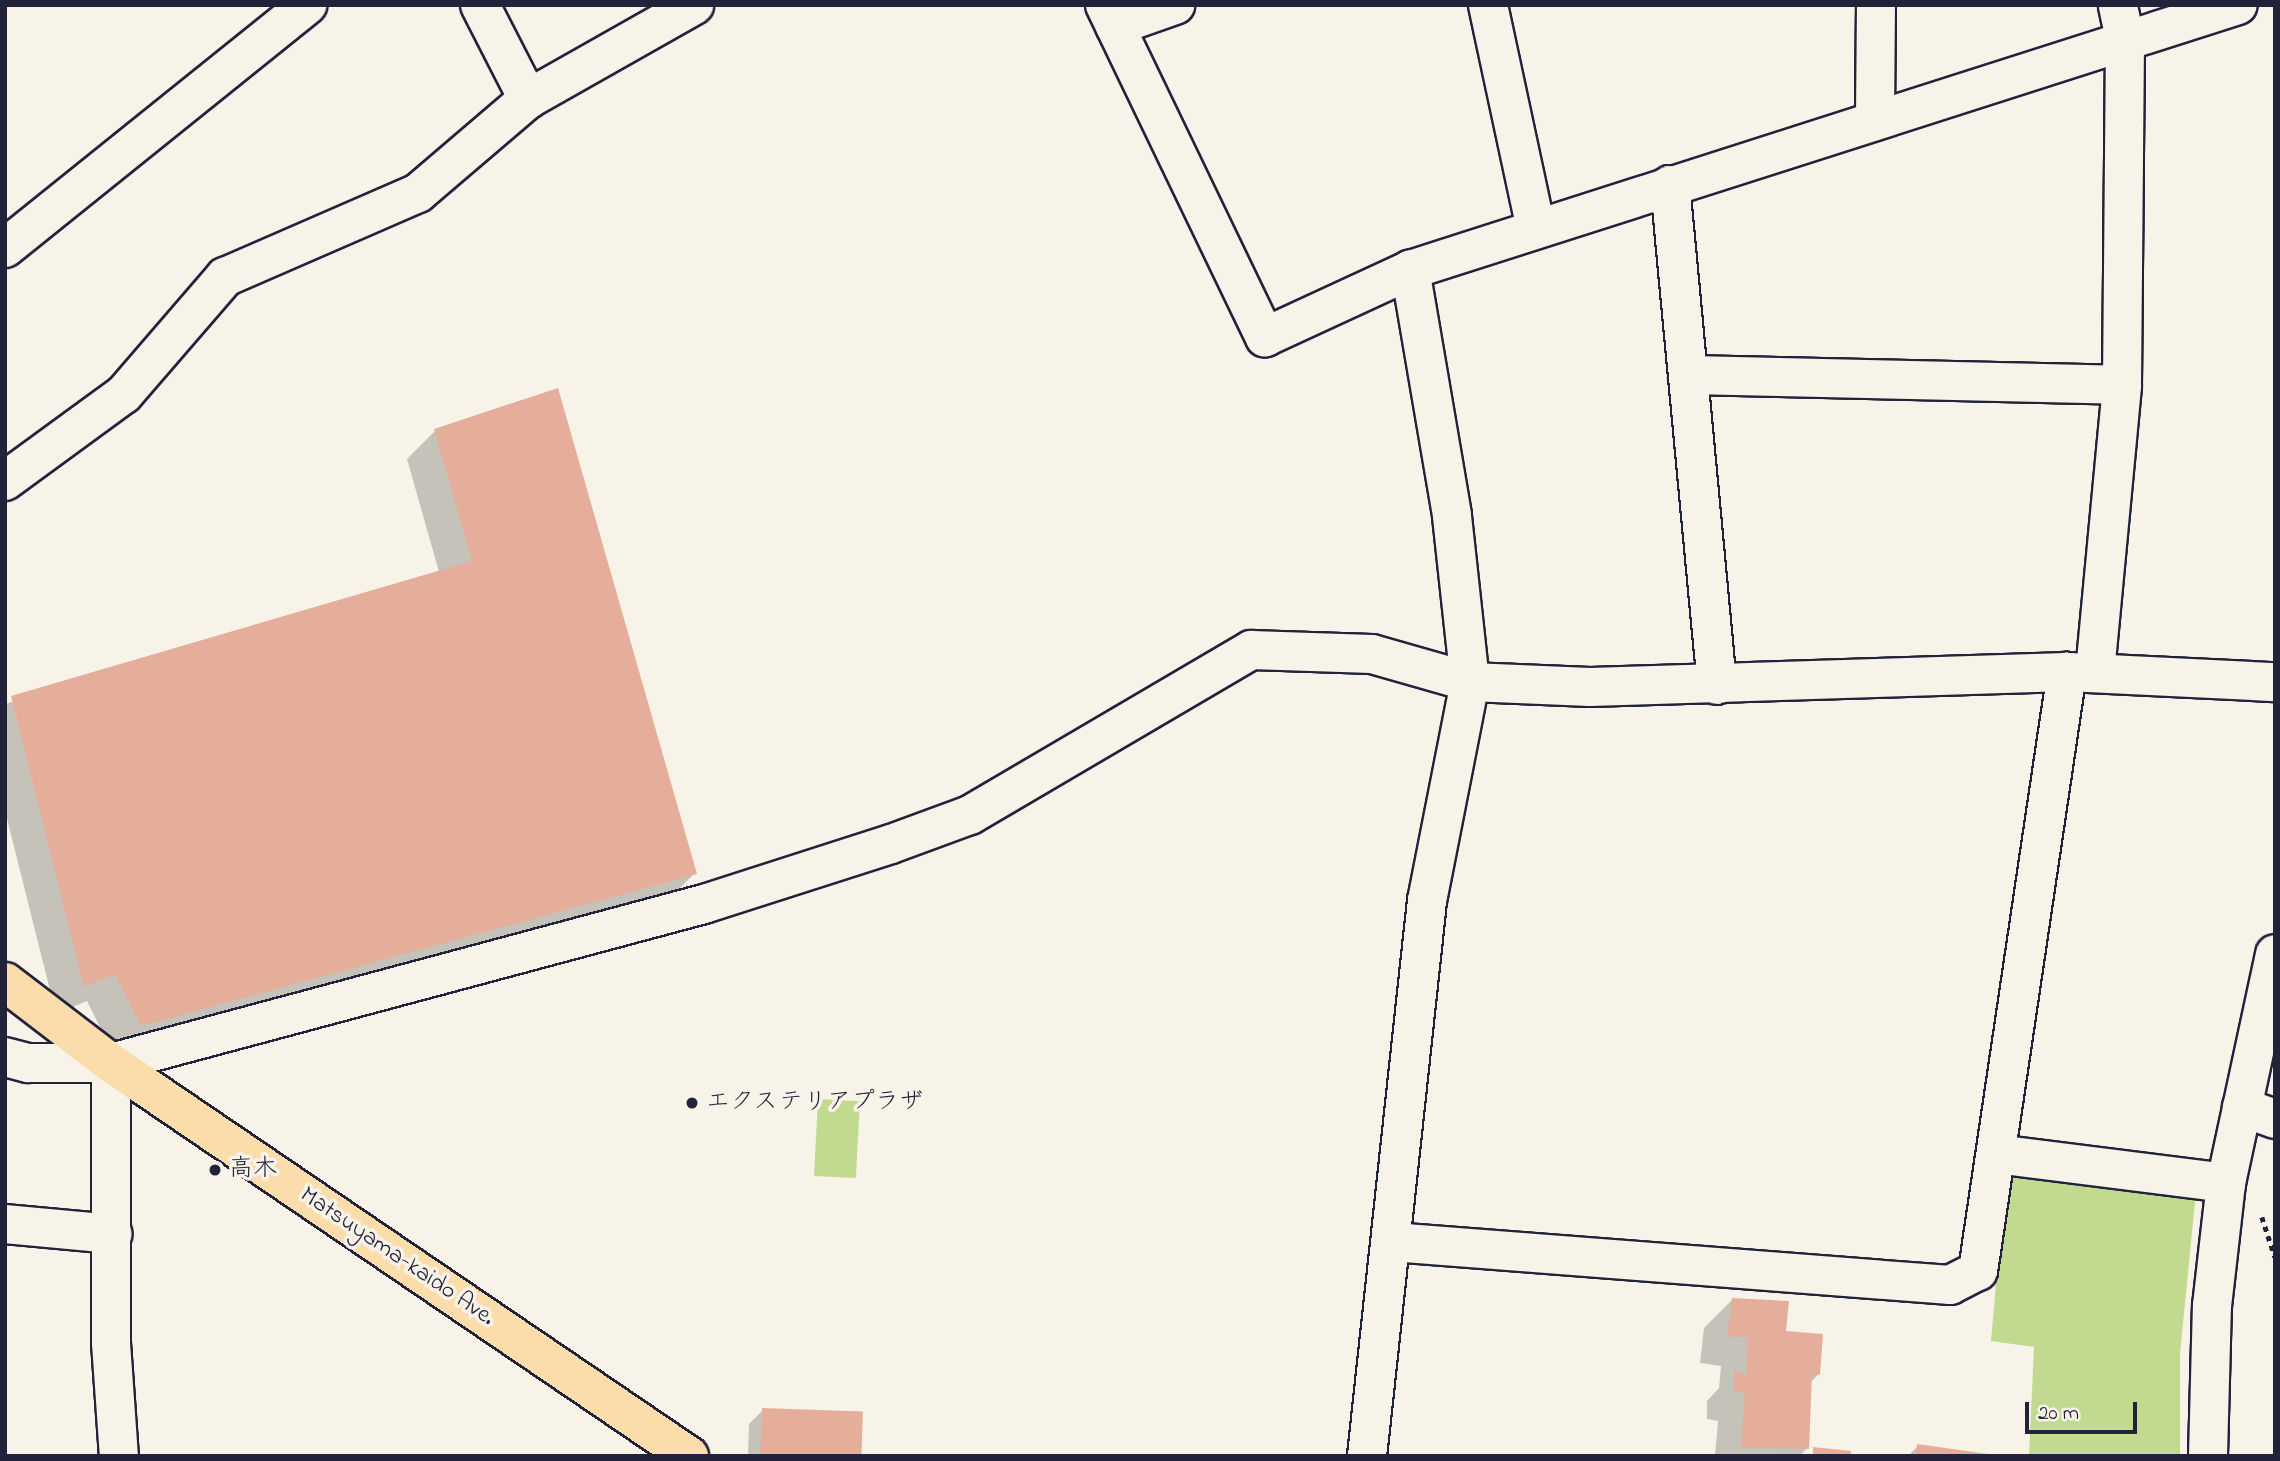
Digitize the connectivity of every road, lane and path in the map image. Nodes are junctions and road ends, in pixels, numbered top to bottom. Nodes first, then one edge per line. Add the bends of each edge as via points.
1 (480, 5) edge
2 (694, 5) edge
3 (1175, 5) edge
4 (1488, 5) edge
5 (1877, 5) edge
6 (2238, 5) edge
7 (291, 10) edge
8 (1110, 16) edge
9 (2121, 22) edge
10 (528, 99) junction
11 (1875, 117) junction
12 (1670, 185) junction
13 (1536, 229) junction
14 (5, 248) edge
15 (1410, 270) junction
16 (1688, 375) junction
17 (2122, 385) junction
18 (5, 481) edge
19 (2081, 672) junction
20 (1470, 682) junction
21 (2275, 682) edge
22 (1717, 685) junction
23 (2275, 954) edge
24 (5, 982) edge
25 (5, 1057) edge
26 (111, 1063) junction
27 (2259, 1113) edge
28 (1996, 1154) junction
29 (2227, 1183) junction
30 (5, 1224) edge
31 (113, 1234) junction
32 (1392, 1242) junction
33 (118, 1456) edge
34 (689, 1456) edge
35 (1367, 1456) edge
36 (2208, 1456) edge

1 - 10 street
2 - 10 street
3 - 8 street
4 - 13 street
5 - 11 street
6 - 9 street
7 - 14 street
8 - 15 street via 1265,337
9 - 11 street
9 - 17 street
10 - 18 street via 418,193 225,277 124,394
11 - 12 street
12 - 13 street
12 - 16 street
13 - 15 street
15 - 20 street via 1452,515
16 - 17 street
16 - 22 street
17 - 19 street
19 - 21 street
19 - 22 street
19 - 28 street
20 - 22 street
20 - 26 street via 1372,654 1251,650 970,815 930,830 704,904
20 - 32 street via 1427,901
23 - 27 street
24 - 26 main road, Matsuyama-kaido Ave.
25 - 26 street via 28,1063
26 - 31 street
26 - 34 main road, Matsuyama-kaido Ave.
27 - 29 street
28 - 29 street
28 - 32 street via 1978,1271 1950,1284
29 - 36 street via 2212,1306
30 - 31 street
31 - 33 street via 111,1343
32 - 35 street

